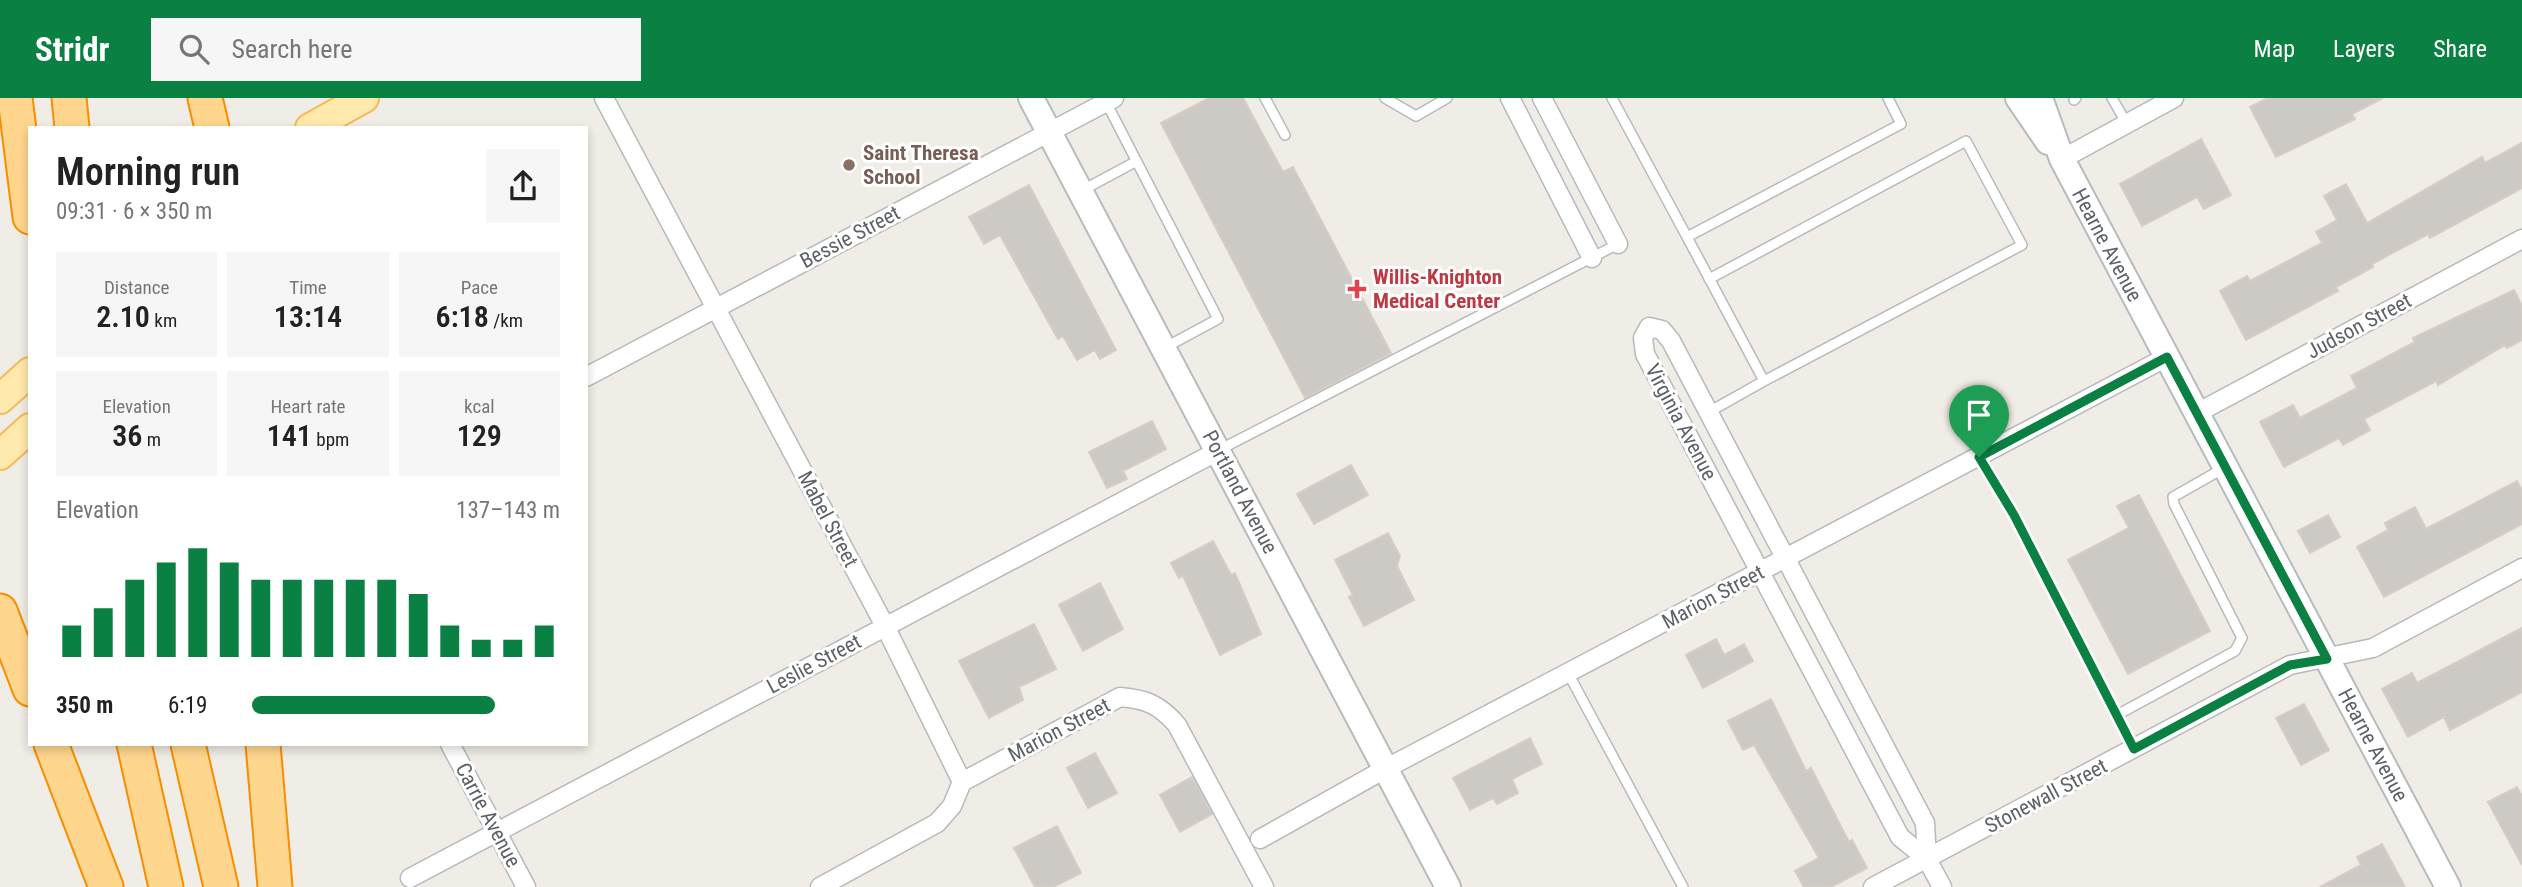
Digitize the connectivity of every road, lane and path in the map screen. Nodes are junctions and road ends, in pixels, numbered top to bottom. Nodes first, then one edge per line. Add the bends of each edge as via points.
1 (15, 98) edge
2 (69, 98) edge
3 (365, 98) edge
4 (604, 98) edge
5 (1031, 98) edge
6 (1265, 98) edge
7 (1385, 98) edge
8 (1447, 98) edge
9 (1510, 98) edge
10 (1542, 98) edge
11 (1612, 98) edge
12 (1888, 98) edge
13 (2018, 98) edge
14 (2040, 98) edge
15 (2112, 98) edge
16 (2174, 98) edge
17 (1110, 100) edge
18 (2127, 124) junction
19 (72, 126) edge
20 (314, 126) edge
21 (347, 126) edge
22 (1050, 132) junction
23 (1285, 135) dead end
24 (2062, 159) junction
25 (1135, 162) junction
26 (1080, 191) junction
27 (28, 201) edge
28 (1687, 237) junction
29 (2522, 239) edge
30 (1618, 244) joint
31 (1592, 258) junction
32 (1709, 279) junction
33 (716, 308) junction
34 (1163, 348) junction
35 (2167, 357) junction
36 (28, 374) edge
37 (588, 376) edge
38 (1763, 381) junction
39 (0, 399) edge
40 (1707, 413) junction
41 (2197, 413) junction
42 (28, 430) edge
43 (1217, 451) junction
44 (0, 455) edge
45 (1979, 457) junction
46 (2226, 468) junction
47 (1785, 559) junction
48 (2522, 568) edge
49 (1759, 572) junction
50 (0, 611) edge
51 (885, 626) junction
52 (2327, 659) junction
53 (1568, 673) junction
54 (28, 684) edge
55 (2117, 715) junction
56 (52, 746) edge
57 (135, 746) edge
58 (188, 746) edge
59 (263, 746) edge
60 (451, 746) edge
61 (2134, 749) junction
62 (1385, 769) junction
63 (962, 782) junction
64 (496, 830) junction
65 (1260, 839) dead end
66 (1927, 859) junction
67 (410, 878) dead end
68 (106, 887) edge
69 (166, 887) edge
70 (221, 887) edge
71 (275, 887) edge
72 (526, 887) edge
73 (820, 887) edge
74 (1264, 887) edge
75 (1448, 887) edge
76 (1684, 887) edge
77 (1873, 887) edge
78 (1942, 887) edge
79 (2448, 887) edge

1 - 27 highway
2 - 19 highway
3 - 20 main road
3 - 21 main road
4 - 33 street, Mabel Street
5 - 22 main road, Portland Avenue
6 - 23 lane
7 - 8 lane via 1416,116
9 - 31 street
10 - 30 street
11 - 28 lane
12 - 28 lane via 1901,124
13 - 24 main road, Hearne Avenue
14 - 24 main road, Hearne Avenue
15 - 18 lane
16 - 18 street
17 - 22 street, Bessie Street
17 - 25 lane
18 - 24 street
22 - 26 main road, Portland Avenue
22 - 33 street, Bessie Street
24 - 35 main road, Hearne Avenue
25 - 26 lane
25 - 34 lane via 1218,319
26 - 34 main road, Portland Avenue
28 - 32 lane
29 - 41 street, Judson Street
30 - 31 lane
31 - 43 lane
32 - 38 lane
32 - 38 lane via 1966,141 2022,245
33 - 37 street, Bessie Street
33 - 51 street, Mabel Street
34 - 43 main road, Portland Avenue
35 - 41 main road, Hearne Avenue
35 - 45 street, Marion Street
36 - 39 main road
38 - 40 lane
40 - 47 street, Virginia Avenue
40 - 49 street, Virginia Avenue via 1671,341 1662,330 1649,327 1643,338 1645,354
41 - 46 main road, Hearne Avenue
42 - 44 main road
43 - 51 street, Leslie Street
43 - 62 main road, Portland Avenue
45 - 47 street, Marion Street
45 - 55 lane via 2014,515
46 - 52 main road, Hearne Avenue
46 - 55 lane via 2174,497 2174,504 2242,638 2235,651
47 - 49 street, Marion Street
47 - 66 street, Virginia Avenue via 1925,823
48 - 52 street, Stonewall Street via 2373,648
49 - 53 street, Marion Street
49 - 66 street, Virginia Avenue via 1900,838
50 - 54 highway
51 - 63 street, Mabel Street
51 - 64 street, Leslie Street
52 - 61 street, Stonewall Street via 2290,665
52 - 79 main road, Hearne Avenue
53 - 62 street, Marion Street
53 - 76 lane
55 - 61 lane
56 - 68 highway
57 - 69 highway
58 - 70 highway
59 - 71 highway
60 - 64 street, Carrie Avenue
61 - 66 street, Stonewall Street
62 - 65 street, Marion Street
62 - 75 main road, Portland Avenue
63 - 73 street via 952,806 937,823
63 - 74 street, Marion Street via 1119,697 1143,698 1163,708 1177,726
64 - 67 street, Leslie Street
64 - 72 street, Carrie Avenue
66 - 77 street, Stonewall Street
66 - 78 street, Virginia Avenue

